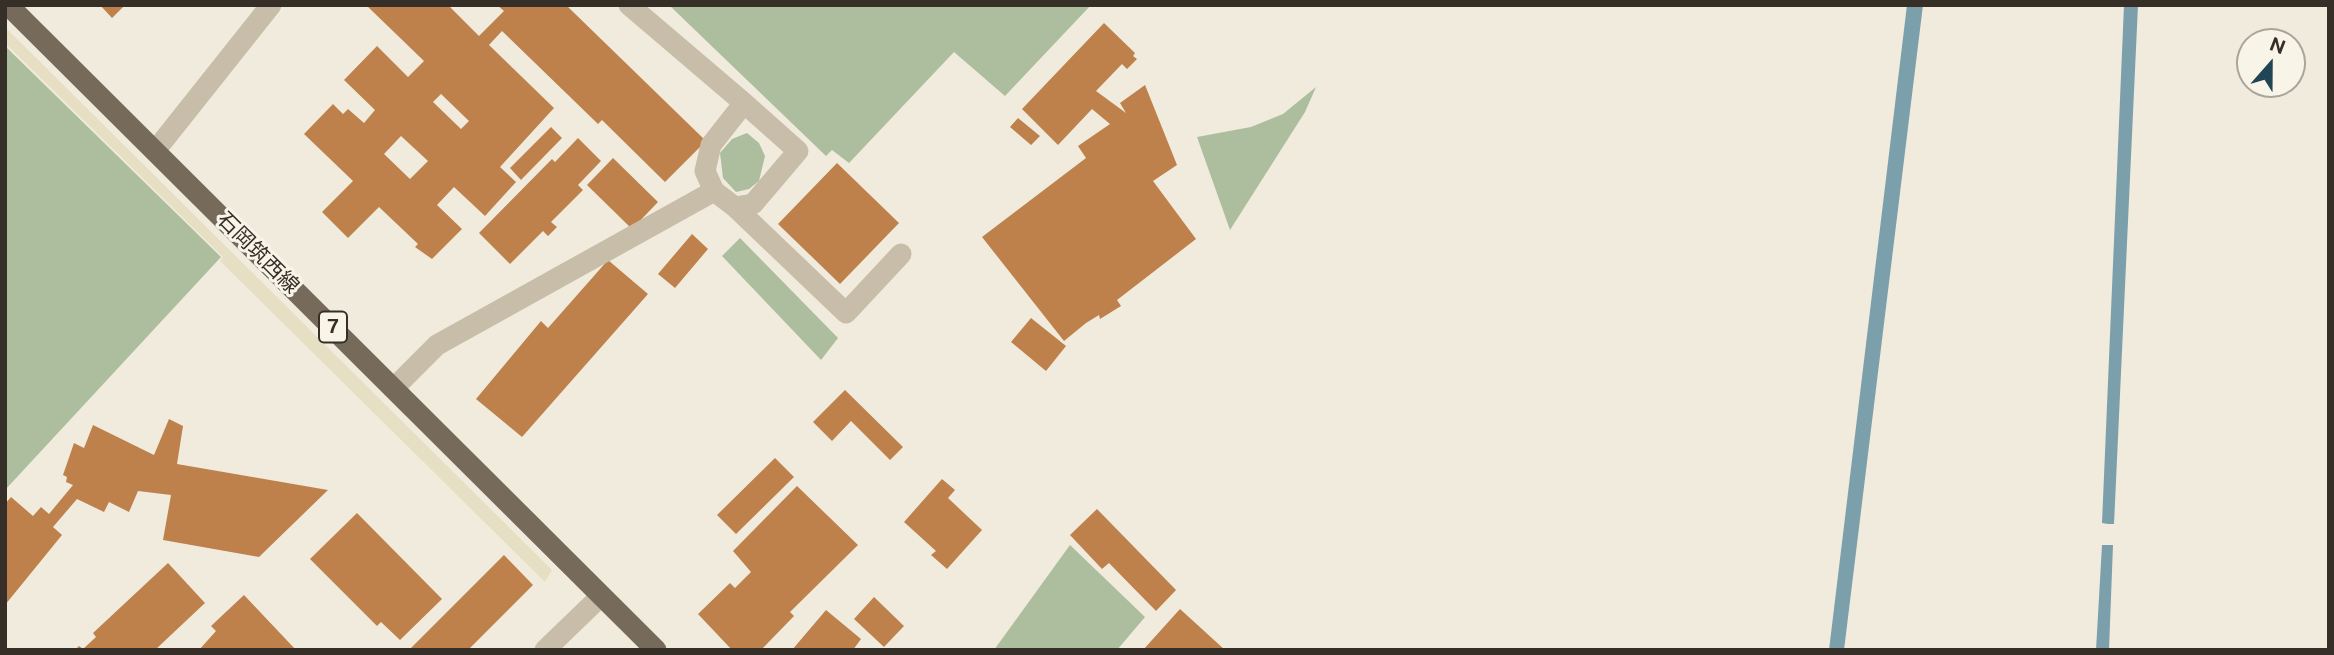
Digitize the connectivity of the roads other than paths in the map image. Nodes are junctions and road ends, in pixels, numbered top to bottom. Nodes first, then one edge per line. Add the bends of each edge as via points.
1 (8, 5) edge
2 (271, 5) edge
3 (629, 5) edge
4 (744, 103) junction
5 (155, 151) junction
6 (714, 191) junction
7 (735, 207) junction
8 (901, 254) dead end
9 (394, 388) junction
10 (601, 596) junction
11 (545, 650) edge
12 (656, 650) edge

1 - 5 main road, 石岡筑西線 / 7
2 - 5 street
3 - 4 street
4 - 6 street via 711,145 705,171
4 - 7 street via 798,150 753,204
5 - 9 main road, 石岡筑西線 / 7
6 - 7 street
6 - 9 street via 437,345
7 - 8 street via 846,313
9 - 10 main road, 石岡筑西線 / 7
10 - 11 street
10 - 12 main road, 石岡筑西線 / 7

